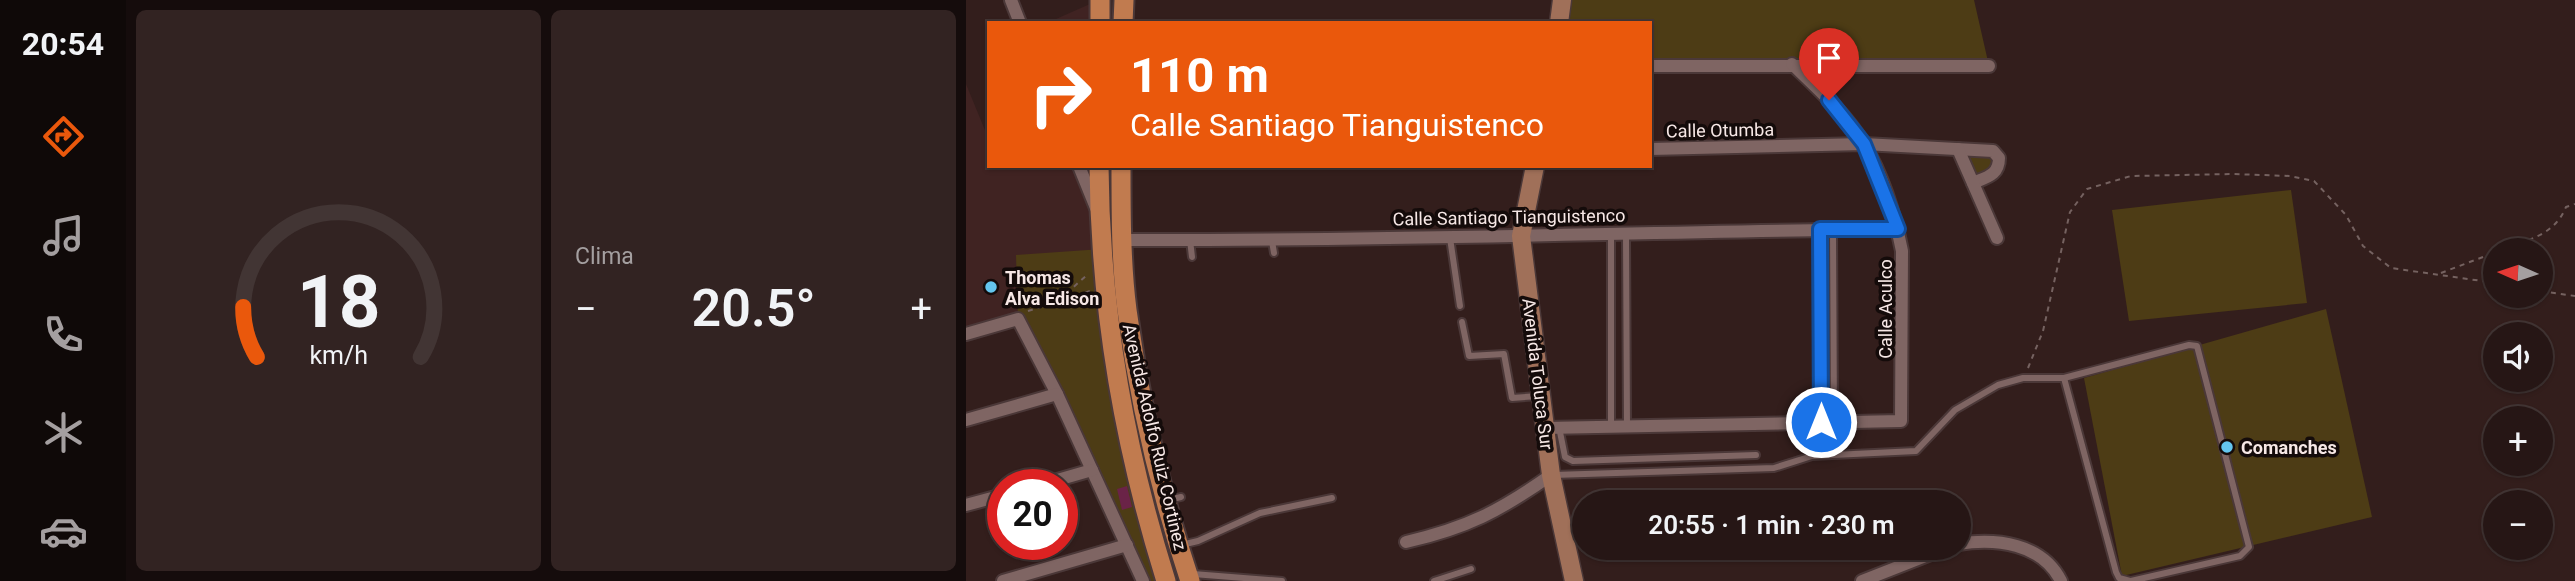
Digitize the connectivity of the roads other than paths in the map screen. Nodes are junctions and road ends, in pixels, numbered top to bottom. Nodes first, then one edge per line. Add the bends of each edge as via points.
1 (1011, 0) edge
2 (1100, 0) edge
3 (1124, 0) edge
4 (1562, 0) edge
5 (1019, 21) edge
6 (1100, 21) edge
7 (1123, 21) edge
8 (1559, 21) edge
9 (1792, 64) junction
10 (1652, 66) edge
11 (1989, 66) dead end
12 (1864, 144) junction
13 (1652, 149) edge
14 (1958, 149) junction
15 (1080, 168) edge
16 (1099, 168) edge
17 (1121, 168) edge
18 (1535, 168) edge
19 (1973, 183) junction
20 (1099, 216) junction
21 (1898, 229) junction
22 (1826, 230) junction
23 (1611, 232) junction
24 (1626, 232) junction
25 (1450, 236) junction
26 (1521, 236) junction
27 (1997, 237) dead end
28 (1122, 240) junction
29 (1191, 240) junction
30 (1192, 257) dead end
31 (1460, 306) dead end
32 (1462, 322) dead end
33 (966, 334) edge
34 (1134, 353) junction
35 (1112, 355) junction
36 (2064, 378) junction
37 (1057, 394) junction
38 (1540, 395) junction
39 (966, 420) edge
40 (1827, 422) junction
41 (1612, 426) junction
42 (1628, 426) junction
43 (1552, 427) junction
44 (1756, 455) dead end
45 (1092, 470) junction
46 (1078, 474) edge
47 (1551, 475) junction
48 (987, 499) edge
49 (1332, 499) dead end
50 (966, 505) edge
51 (1406, 542) dead end
52 (1971, 542) edge
53 (1127, 545) junction
54 (1178, 546) junction
55 (1915, 560) edge
56 (1471, 569) dead end
57 (1189, 578) edge
58 (1003, 581) edge
59 (1143, 581) edge
60 (1166, 581) edge
61 (1282, 581) edge
62 (1434, 581) edge
63 (1574, 581) edge
64 (1862, 581) edge
65 (2061, 581) edge
66 (2131, 581) edge

1 - 5 street
2 - 6 main road
3 - 7 main road
4 - 8 street
9 - 10 street
9 - 11 street
9 - 12 street, Calle Aculco
12 - 13 street, Calle Otumba
12 - 14 street, Calle Otumba
12 - 21 street, Calle Aculco
14 - 19 street
14 - 19 street, Calle Otumba via 1993,151 1999,158 1994,174
15 - 20 street
16 - 20 main road, Avenida Adolfo Ruiz Cortinez
17 - 28 main road, Avenida Adolfo Ruiz Cortinez
18 - 26 street, Avenida Toluca Sur
19 - 27 street
20 - 35 main road, Avenida Adolfo Ruiz Cortinez
21 - 22 street, Calle Santiago Tianguistenco
21 - 40 street, Calle Aculco via 1902,251 1901,421
22 - 24 street, Calle Santiago Tianguistenco
22 - 40 lane
22 - 40 lane
23 - 24 street, Calle Santiago Tianguistenco
23 - 26 street, Calle Santiago Tianguistenco
23 - 41 lane
24 - 42 lane
25 - 26 street, Calle Santiago Tianguistenco
25 - 29 street, Calle Santiago Tianguistenco via 1273,247
25 - 31 lane
26 - 38 street, Avenida Toluca Sur
28 - 29 street, Calle Santiago Tianguistenco
28 - 34 main road, Avenida Adolfo Ruiz Cortinez
29 - 30 lane
32 - 38 lane via 1469,356 1504,354 1512,398
33 - 37 street via 1018,319
34 - 35 main road
34 - 54 main road, Avenida Adolfo Ruiz Cortinez via 1174,499
35 - 60 main road, Avenida Adolfo Ruiz Cortinez
36 - 47 lane via 1998,385 1955,410 1916,451 1812,456 1774,468
36 - 66 lane via 2116,572 2119,578
36 - 66 lane via 2189,345 2200,351 2249,547 2240,556
37 - 39 street
37 - 45 street
38 - 43 street, Avenida Toluca Sur
40 - 42 street
41 - 42 street
41 - 43 street
43 - 44 lane via 1565,457 1573,461
43 - 47 street, Avenida Toluca Sur
45 - 46 street
45 - 53 street
47 - 51 street via 1497,512
47 - 63 street, Avenida Toluca Sur
48 - 50 street
49 - 54 lane via 1260,513
52 - 65 street via 2011,543 2039,556
53 - 58 street
53 - 59 street
54 - 57 main road, Avenida Adolfo Ruiz Cortinez
55 - 64 street
56 - 62 lane
57 - 61 lane

